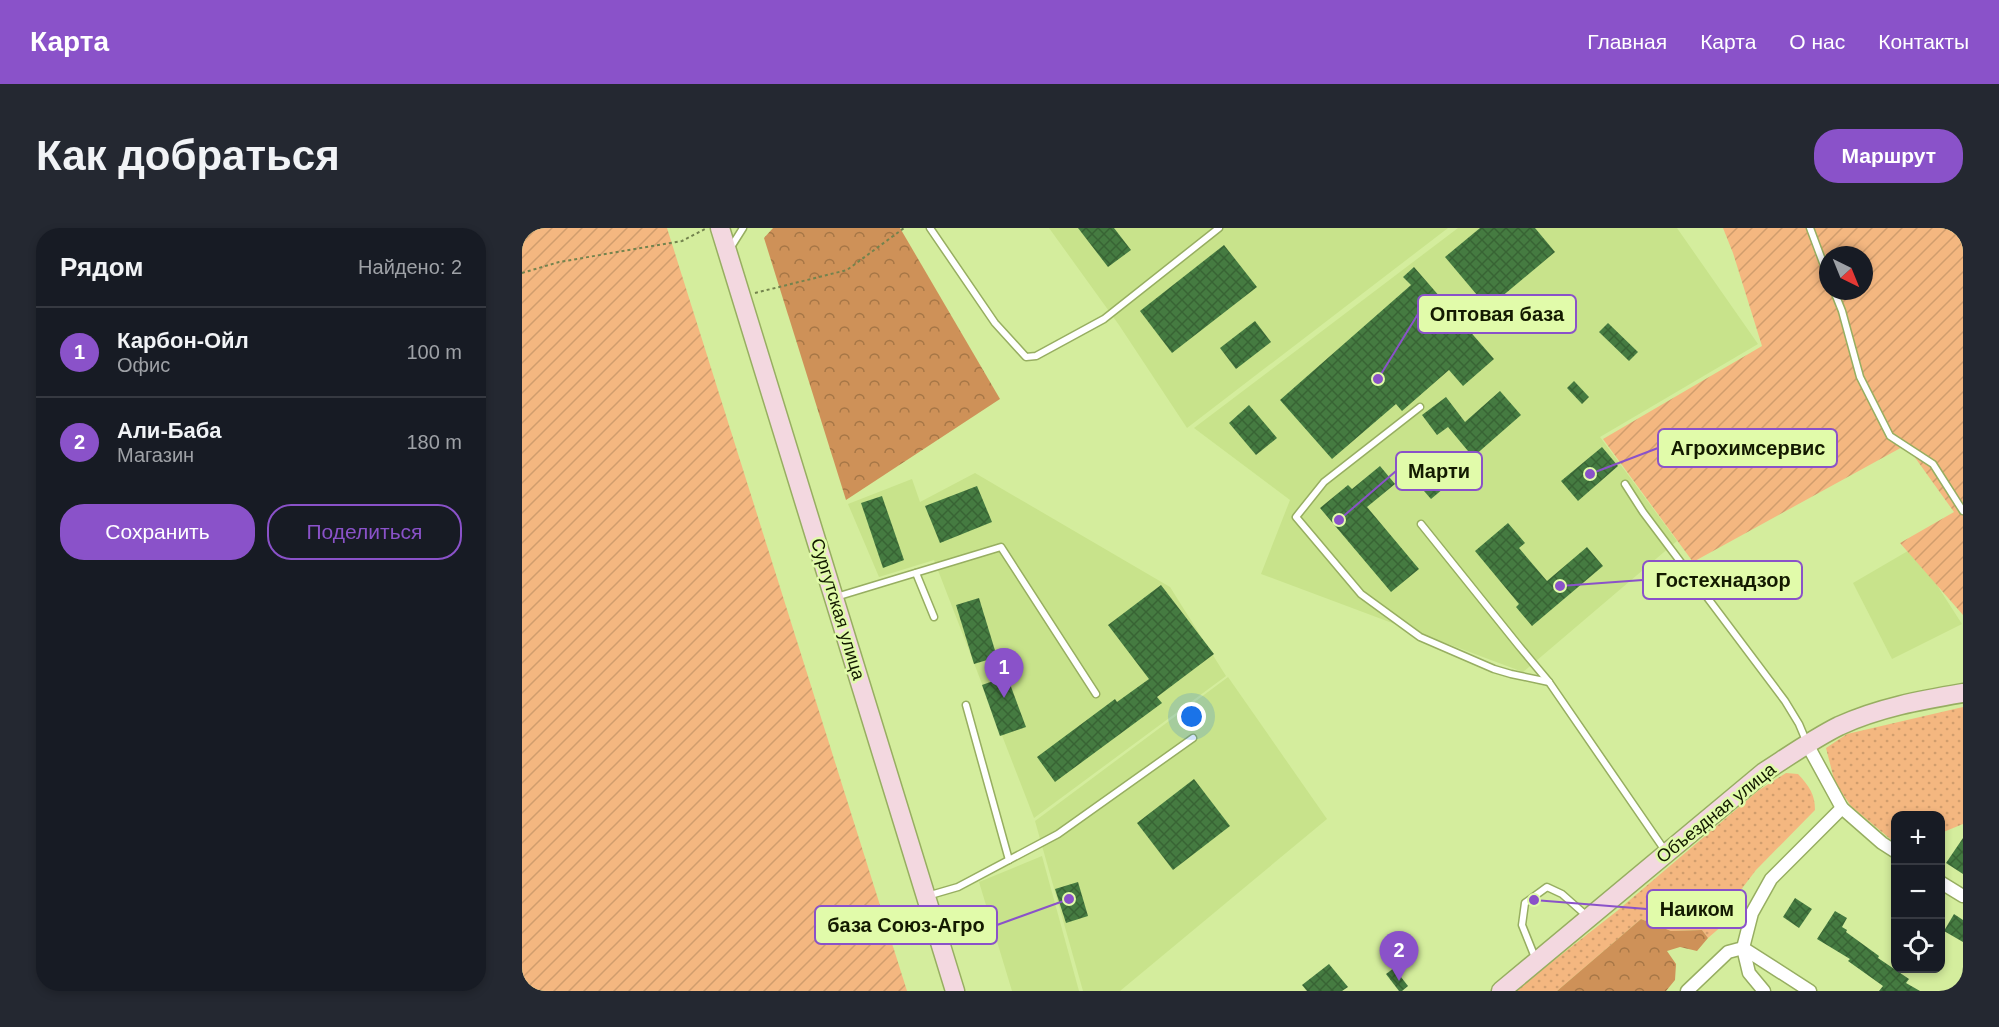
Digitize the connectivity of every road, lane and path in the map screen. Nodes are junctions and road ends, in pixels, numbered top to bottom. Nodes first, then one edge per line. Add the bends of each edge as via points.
1 (707, 228) edge
2 (720, 228) edge
3 (743, 228) edge
4 (904, 228) edge
5 (930, 228) edge
6 (1219, 228) edge
7 (1810, 228) edge
8 (1819, 252) edge
9 (728, 253) junction
10 (522, 273) edge
11 (741, 296) junction
12 (1838, 300) edge
13 (1420, 407) dead end
14 (1625, 484) dead end
15 (1963, 511) edge
16 (1421, 524) dead end
17 (916, 573) junction
18 (835, 598) junction
19 (934, 617) dead end
20 (1549, 682) junction
21 (1963, 693) edge
22 (1096, 694) dead end
23 (966, 705) dead end
24 (1193, 738) dead end
25 (1807, 744) junction
26 (1842, 808) junction
27 (1891, 849) edge
28 (1666, 853) junction
29 (1009, 860) junction
30 (1945, 885) edge
31 (926, 897) junction
32 (1963, 897) edge
33 (1588, 918) junction
34 (1749, 926) junction
35 (1743, 948) junction
36 (1728, 952) junction
37 (1537, 961) junction
38 (955, 991) edge
39 (1501, 991) edge
40 (1687, 991) edge
41 (1764, 991) edge
42 (1810, 991) edge

1 - 10 path via 682,241 559,262
2 - 9 street, Сургутская улица
3 - 9 lane
4 - 11 path via 847,270
5 - 6 lane via 995,323 1026,357 1036,356 1104,319
7 - 8 lane
9 - 11 street, Сургутская улица
11 - 18 street, Сургутская улица
12 - 15 lane via 1860,377 1890,436 1933,464
13 - 20 lane via 1324,482 1296,517 1361,594 1420,637 1494,669
14 - 25 lane via 1785,701
16 - 20 lane
17 - 18 lane
17 - 19 lane
17 - 22 lane via 1001,547
18 - 31 street, Сургутская улица
20 - 28 lane
21 - 25 street, Объездная улица via 1904,703 1841,726
23 - 29 lane
24 - 29 lane via 1058,834
25 - 26 street
25 - 28 street, Объездная улица via 1764,772
26 - 27 street
26 - 34 street via 1772,879 1752,913
28 - 33 street, Объездная улица
29 - 31 lane via 958,887
30 - 32 street
31 - 38 street, Сургутская улица
33 - 37 street, Объездная улица
33 - 37 lane via 1547,886 1525,903 1522,925
34 - 35 street
34 - 36 street
35 - 36 street
35 - 41 street via 1749,973
35 - 42 street
36 - 40 street
37 - 39 street, Объездная улица

